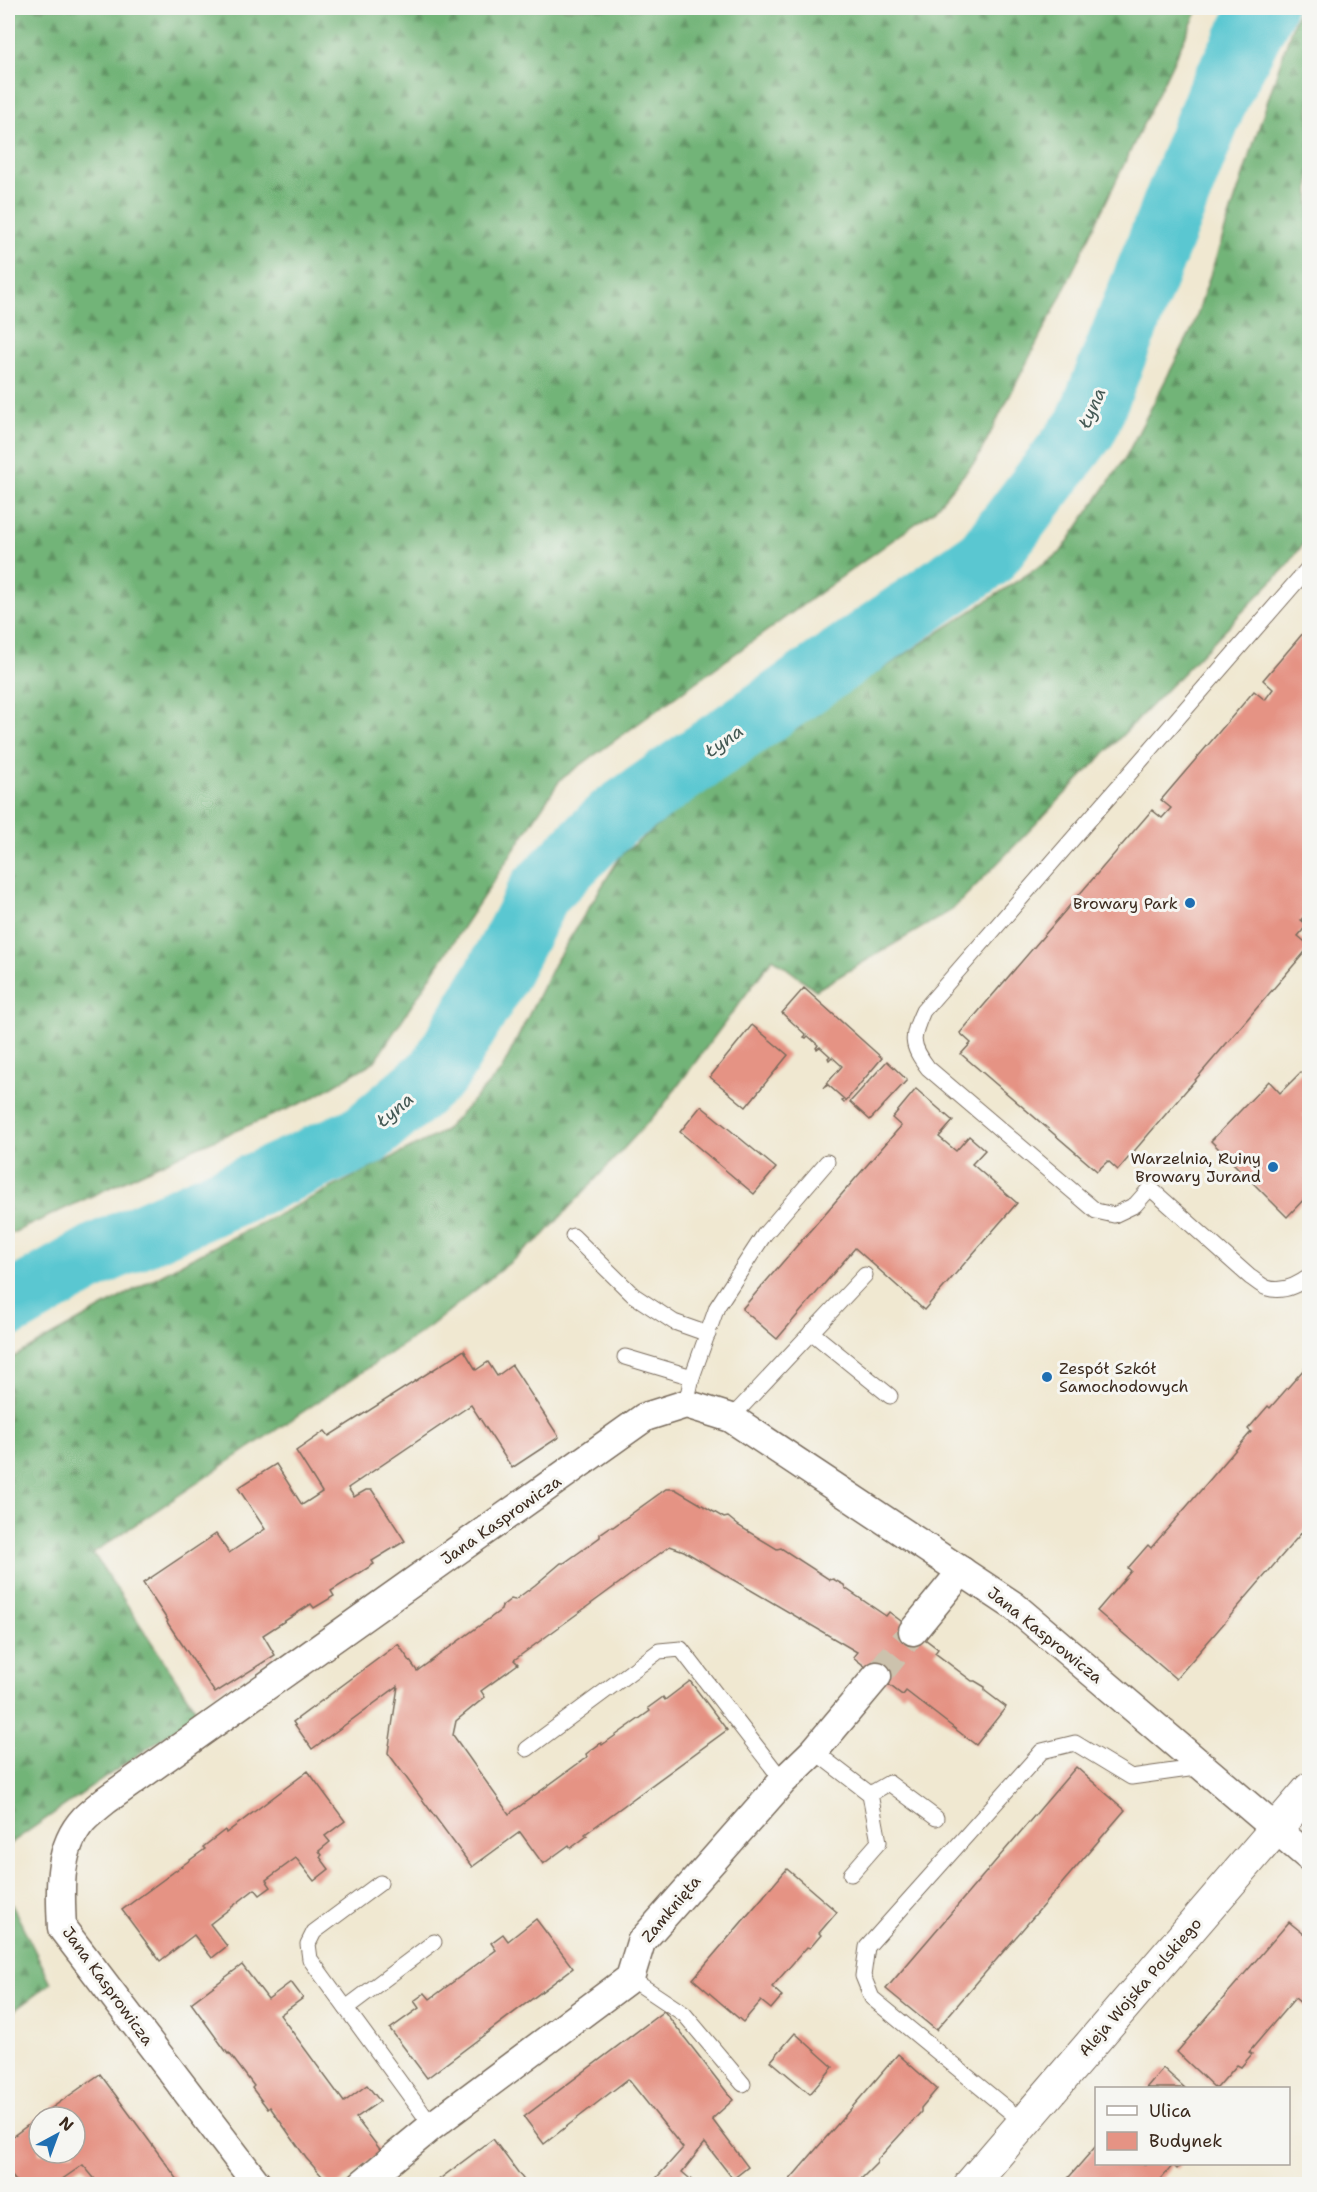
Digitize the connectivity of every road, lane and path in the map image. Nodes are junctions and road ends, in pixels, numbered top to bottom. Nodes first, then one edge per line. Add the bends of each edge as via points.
1 (1310, 566) edge
2 (827, 1162) dead end
3 (573, 1236) dead end
4 (865, 1275) dead end
5 (1310, 1276) edge
6 (811, 1332) junction
7 (708, 1334) junction
8 (625, 1357) dead end
9 (689, 1390) junction
10 (890, 1396) dead end
11 (731, 1419) junction
12 (962, 1571) junction
13 (913, 1631) tunnel mouth
14 (877, 1676) tunnel mouth
15 (527, 1749) dead end
16 (814, 1751) junction
17 (1203, 1767) junction
18 (783, 1781) junction
19 (1310, 1789) edge
20 (870, 1794) junction
21 (936, 1818) dead end
22 (1275, 1829) junction
23 (1310, 1858) edge
24 (851, 1874) dead end
25 (380, 1883) dead end
26 (434, 1942) dead end
27 (630, 1978) junction
28 (346, 2008) junction
29 (743, 2084) dead end
30 (1024, 2123) junction
31 (432, 2126) junction
32 (257, 2184) edge
33 (362, 2184) edge
34 (971, 2184) edge

1 - 5 lane via 923,1011 914,1031 915,1050 928,1068 1096,1211 1114,1215 1135,1205 1150,1188 1267,1288 1284,1289
2 - 7 lane via 764,1235 717,1307
3 - 7 lane via 633,1295 674,1322
4 - 6 lane
6 - 10 lane
6 - 11 lane
7 - 9 lane
8 - 9 lane
9 - 11 street, Jana Kasprowicza
9 - 32 street, Jana Kasprowicza via 106,1800 83,1820 68,1846 60,1890 62,1928
11 - 12 street, Jana Kasprowicza
12 - 13 street
12 - 17 street, Jana Kasprowicza via 1014,1606
14 - 16 street, Zamknięta
15 - 18 lane via 659,1651 681,1649
16 - 18 street, Zamknięta
16 - 20 lane
17 - 22 street, Jana Kasprowicza
17 - 30 lane via 1131,1777 1075,1743 1042,1751 867,1947 863,1976 873,1998
18 - 27 street, Zamknięta via 641,1942
19 - 22 main road, Aleja Wojska Polskiego
20 - 21 lane via 889,1783
20 - 24 lane via 879,1842
22 - 23 street, Jana Kasprowicza
22 - 30 main road, Aleja Wojska Polskiego
25 - 28 lane via 314,1932 308,1944 310,1959
26 - 28 lane
27 - 29 lane via 684,2014
27 - 31 street
28 - 31 lane
30 - 34 main road, Aleja Wojska Polskiego
31 - 33 street

